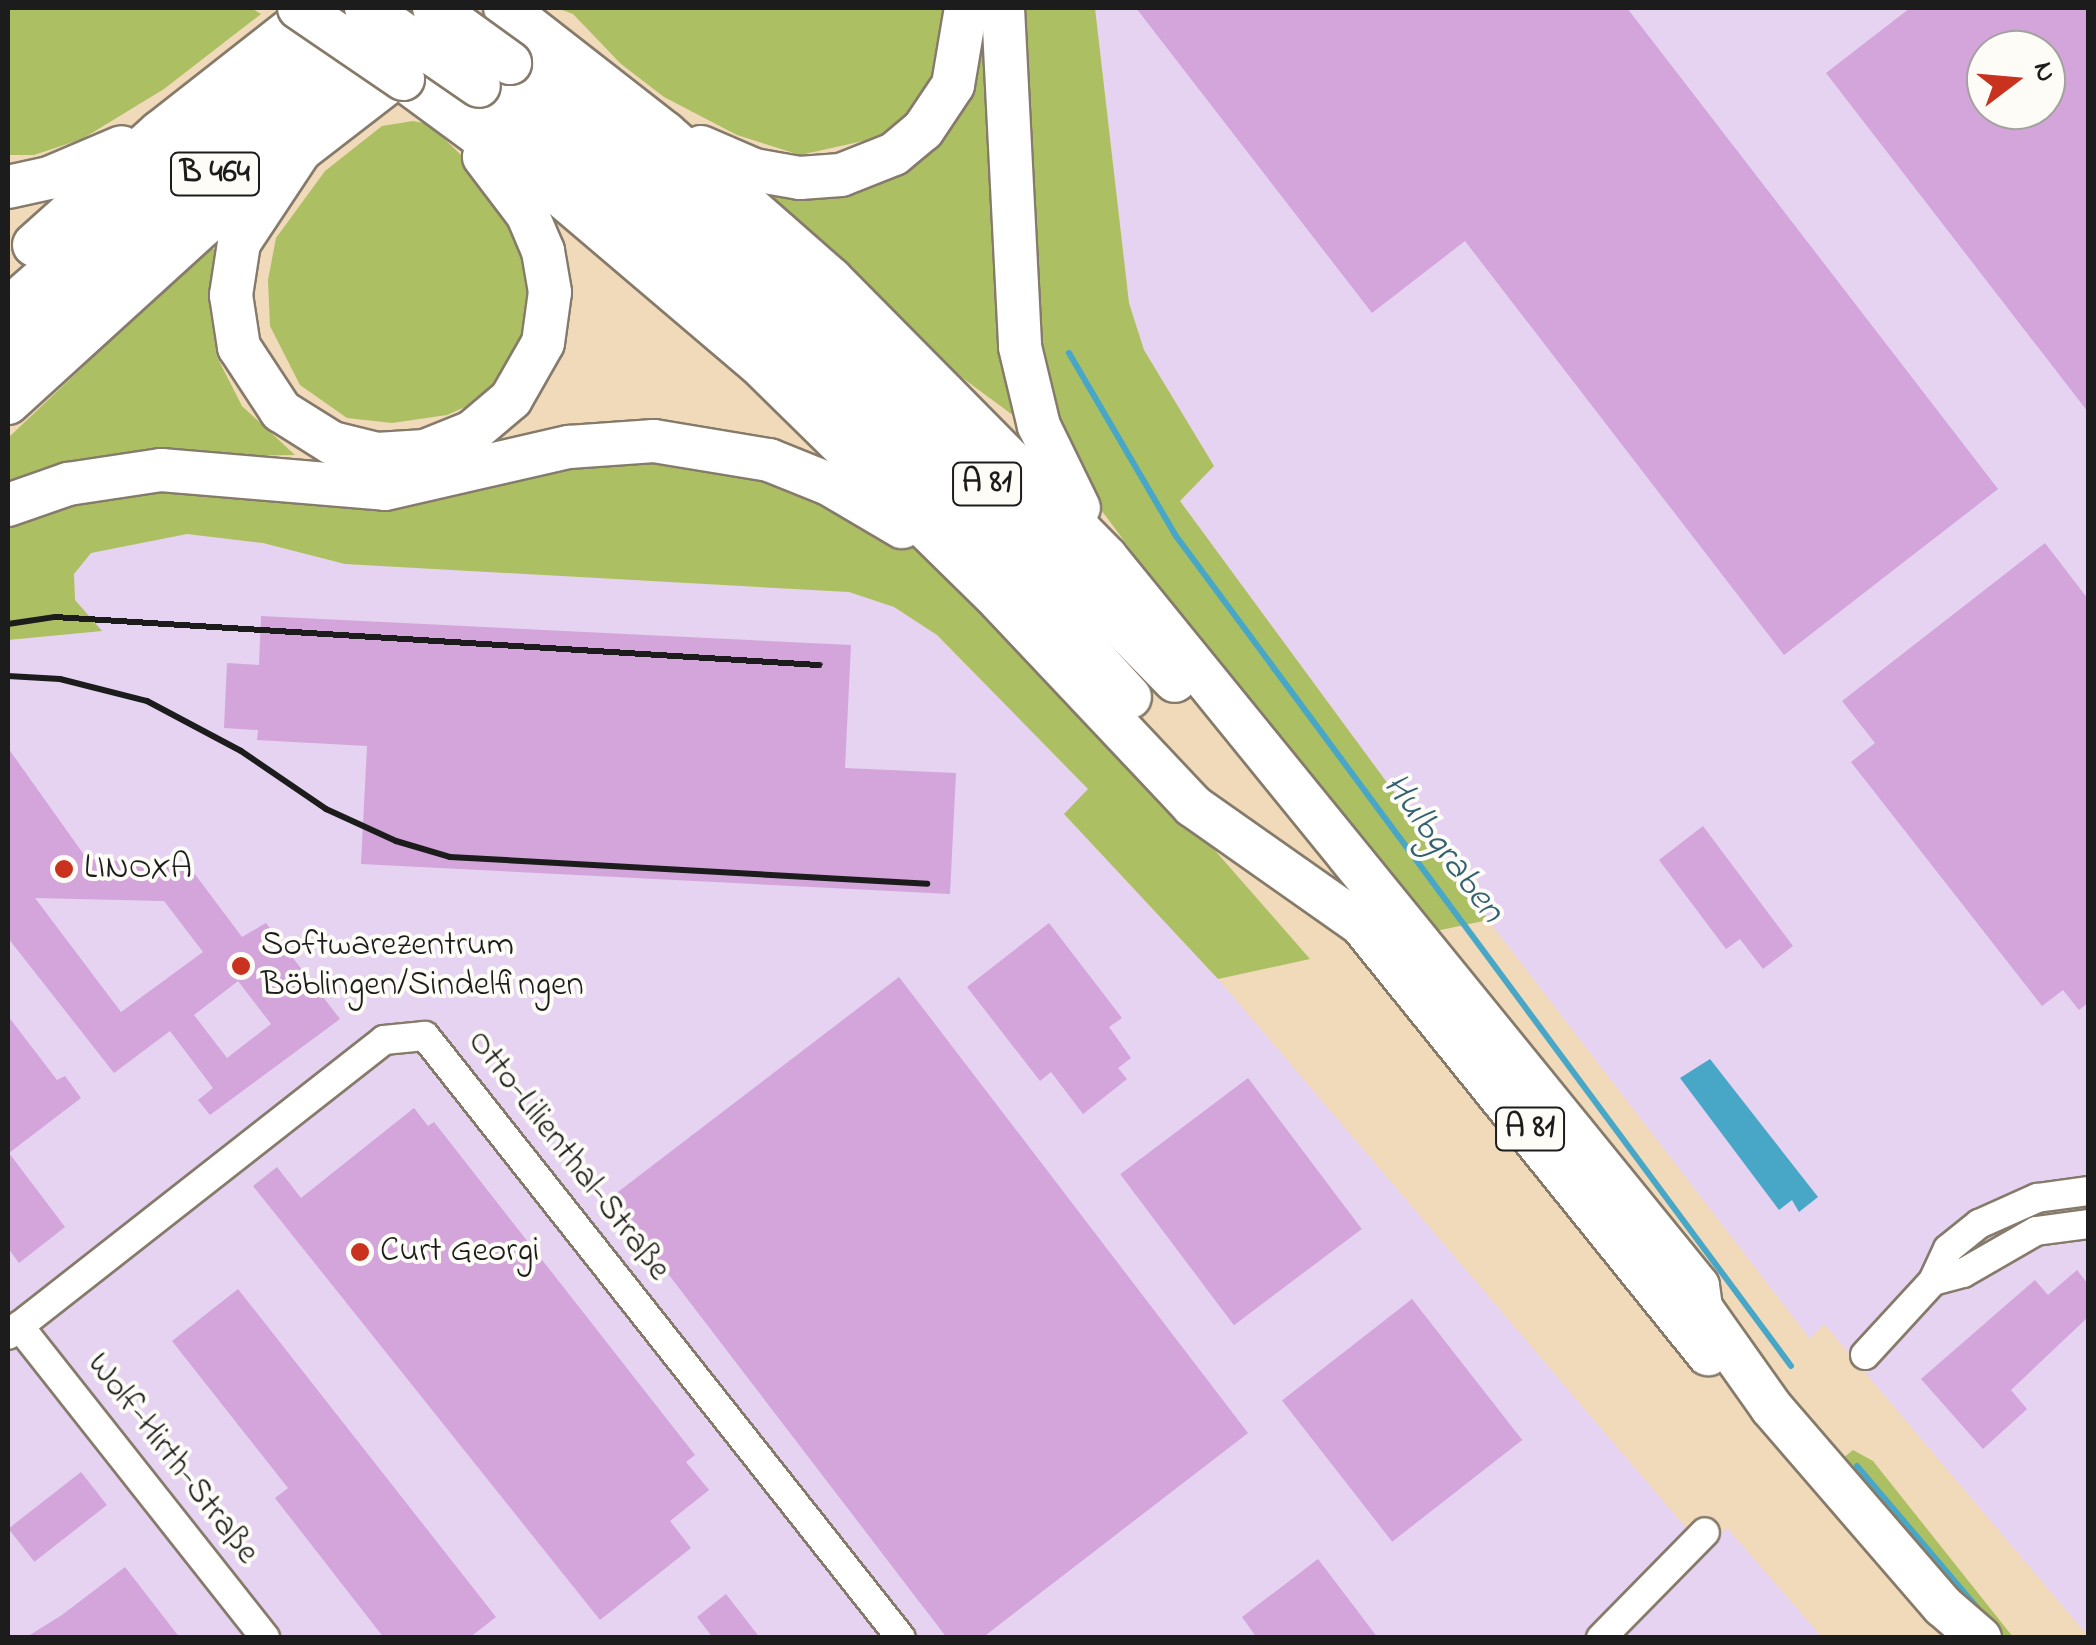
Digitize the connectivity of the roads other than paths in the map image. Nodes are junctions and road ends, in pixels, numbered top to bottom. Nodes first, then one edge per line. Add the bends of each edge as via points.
1 (299, 8) edge
2 (318, 8) edge
3 (369, 8) edge
4 (436, 8) edge
5 (491, 8) edge
6 (506, 8) edge
7 (966, 8) edge
8 (1003, 8) edge
9 (449, 91) junction
10 (160, 132) junction
11 (665, 133) junction
12 (306, 142) junction
13 (8, 186) edge
14 (8, 268) edge
15 (8, 308) edge
16 (8, 358) edge
17 (8, 403) edge
18 (8, 504) edge
19 (1106, 557) junction
20 (974, 576) junction
21 (1272, 860) junction
22 (1426, 946) junction
23 (2088, 1192) edge
24 (2088, 1224) edge
25 (1932, 1280) junction
26 (13, 1331) edge
27 (1864, 1355) dead end
28 (1775, 1406) junction
29 (1705, 1532) dead end
30 (1965, 1632) edge
31 (265, 1638) edge
32 (900, 1638) edge
33 (1600, 1638) edge

1 - 9 highway, bridge
2 - 10 highway, B 464
3 - 9 highway, A 81, bridge
3 - 15 highway, B 464 via 208,133
4 - 9 highway, A 81, bridge
4 - 16 highway, B 464 via 240,153
5 - 12 highway, B 464
6 - 11 highway
7 - 11 highway via 961,63 940,109 909,143 877,163 840,175 782,176
8 - 19 highway via 1012,278 1025,380 1054,461
9 - 12 highway via 538,234 550,292 543,344 512,399 472,432 424,451 377,454 308,431 263,392 239,346 231,295 239,243
9 - 20 highway via 725,334
9 - 21 highway, A 81 via 658,226 877,427 1025,580
9 - 22 highway, A 81 via 700,212 874,371 1224,728
10 - 13 highway via 49,178
10 - 14 highway, B 464
11 - 19 highway via 891,335
12 - 17 highway, B 464 via 168,254
18 - 20 highway via 68,484 161,470 346,490 396,488 569,447 654,441 742,452 799,471 871,507
19 - 22 highway
20 - 21 highway via 1192,806
21 - 28 highway, A 81 via 1361,924
22 - 28 highway, A 81 via 1698,1286 1701,1308
23 - 25 street via 2006,1208 1948,1248
24 - 25 street via 2036,1231 1963,1272
25 - 27 street
26 - 31 street, Wolf-Hirth-Straße
26 - 32 street, Otto-Lilienthal-Straße via 384,1040 424,1036
28 - 30 highway, A 81
29 - 33 street

